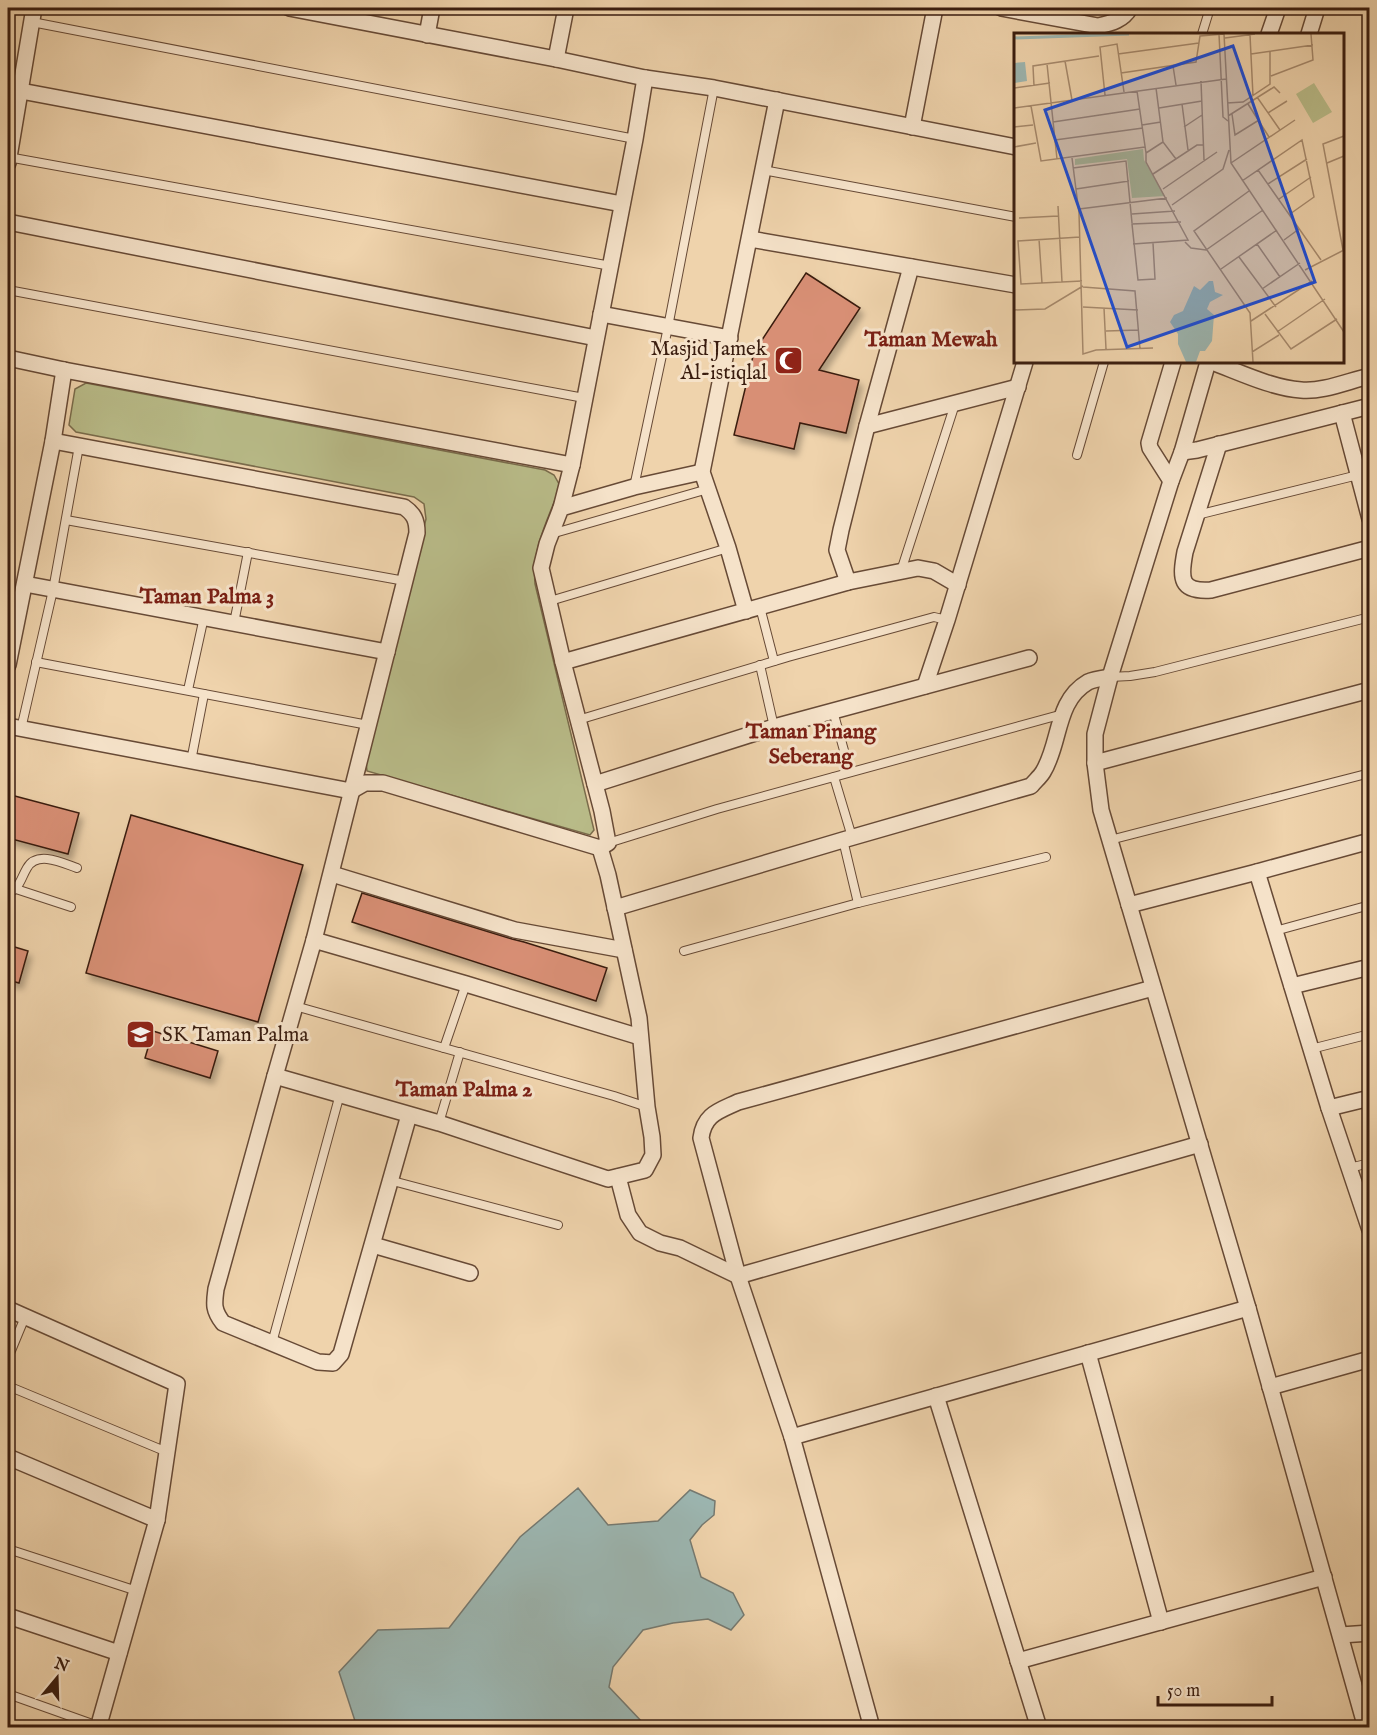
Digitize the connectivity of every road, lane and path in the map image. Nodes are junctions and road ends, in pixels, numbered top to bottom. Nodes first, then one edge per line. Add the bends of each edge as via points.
1 (289, 8) edge
2 (432, 8) edge
3 (566, 8) edge
4 (935, 8) edge
5 (1001, 8) edge
6 (1130, 8) edge
7 (1210, 8) edge
8 (1278, 8) edge
9 (1317, 8) edge
10 (33, 15) edge
11 (1202, 33) edge
12 (1269, 33) edge
13 (1309, 33) edge
14 (427, 35) junction
15 (556, 59) junction
16 (645, 78) junction
17 (714, 88) junction
18 (21, 91) junction
19 (777, 100) junction
20 (912, 127) junction
21 (635, 139) junction
22 (1014, 147) edge
23 (8, 160) edge
24 (763, 170) junction
25 (622, 204) junction
26 (1014, 217) edge
27 (8, 222) edge
28 (750, 239) junction
29 (611, 266) junction
30 (911, 267) junction
31 (1014, 285) edge
32 (8, 290) edge
33 (601, 314) junction
34 (668, 327) junction
35 (596, 338) junction
36 (730, 338) junction
37 (8, 358) edge
38 (1025, 363) edge
39 (1104, 363) edge
40 (1173, 363) edge
41 (1210, 363) edge
42 (1213, 363) edge
43 (64, 370) junction
44 (1370, 376) edge
45 (1018, 387) junction
46 (584, 398) junction
47 (955, 404) junction
48 (1370, 406) edge
49 (1342, 413) junction
50 (867, 426) junction
51 (52, 441) junction
52 (1219, 444) junction
53 (79, 446) junction
54 (1182, 452) junction
55 (1077, 455) dead end
56 (572, 465) junction
57 (702, 471) junction
58 (1358, 475) junction
59 (1171, 481) junction
60 (634, 487) junction
61 (708, 489) junction
62 (561, 508) junction
63 (1197, 515) junction
64 (66, 519) junction
65 (1370, 519) edge
66 (550, 534) junction
67 (728, 548) junction
68 (1370, 548) edge
69 (248, 552) junction
70 (901, 572) junction
71 (405, 580) junction
72 (848, 582) junction
73 (25, 584) junction
74 (958, 585) junction
75 (53, 590) junction
76 (549, 601) junction
77 (753, 609) junction
78 (204, 617) junction
79 (1370, 617) edge
80 (947, 620) junction
81 (234, 622) junction
82 (387, 652) junction
83 (1029, 658) dead end
84 (774, 661) junction
85 (36, 662) junction
86 (563, 662) junction
87 (8, 665) edge
88 (760, 665) junction
89 (1110, 677) junction
90 (925, 686) junction
91 (188, 690) junction
92 (1370, 690) edge
93 (204, 694) junction
94 (833, 711) junction
95 (1063, 714) junction
96 (578, 720) junction
97 (368, 724) junction
98 (14, 727) edge
99 (774, 727) junction
100 (190, 761) junction
101 (1095, 763) junction
102 (850, 772) junction
103 (1370, 773) edge
104 (834, 777) junction
105 (595, 784) junction
106 (351, 791) junction
107 (848, 838) junction
108 (1110, 840) junction
109 (1370, 841) edge
110 (604, 846) junction
111 (1046, 857) dead end
112 (76, 868) dead end
113 (1257, 872) junction
114 (332, 874) junction
115 (16, 889) junction
116 (8, 894) edge
117 (858, 903) junction
118 (1129, 905) junction
119 (1370, 905) edge
120 (71, 907) dead end
121 (615, 909) junction
122 (1275, 931) junction
123 (315, 940) junction
124 (624, 950) junction
125 (684, 951) dead end
126 (1370, 967) edge
127 (466, 984) junction
128 (1292, 986) junction
129 (1154, 988) junction
130 (295, 1006) junction
131 (1370, 1034) edge
132 (640, 1037) junction
133 (444, 1048) junction
134 (1311, 1049) junction
135 (460, 1052) junction
136 (274, 1076) junction
137 (340, 1094) junction
138 (1370, 1098) edge
139 (647, 1107) junction
140 (1329, 1108) junction
141 (409, 1115) junction
142 (439, 1124) junction
143 (1200, 1144) junction
144 (1370, 1163) edge
145 (1349, 1168) junction
146 (618, 1177) junction
147 (390, 1180) junction
148 (558, 1225) dead end
149 (1370, 1230) edge
150 (373, 1245) junction
151 (470, 1273) dead end
152 (738, 1276) junction
153 (1248, 1308) junction
154 (8, 1309) edge
155 (25, 1317) junction
156 (272, 1342) junction
157 (1088, 1353) junction
158 (8, 1358) edge
159 (1370, 1359) edge
160 (10, 1387) edge
161 (1270, 1387) junction
162 (936, 1396) junction
163 (8, 1400) edge
164 (792, 1437) junction
165 (167, 1452) junction
166 (8, 1457) edge
167 (156, 1520) junction
168 (8, 1549) edge
169 (1324, 1577) junction
170 (137, 1591) junction
171 (8, 1616) edge
172 (1161, 1622) junction
173 (1370, 1633) edge
174 (1341, 1635) junction
175 (119, 1653) junction
176 (1018, 1661) junction
177 (8, 1694) edge
178 (98, 1727) edge
179 (1362, 1727) edge
180 (872, 1728) edge
181 (1039, 1728) edge

1 - 14 street
2 - 14 street
3 - 15 street
4 - 20 street
5 - 6 street via 1098,26 1124,17
7 - 11 lane
8 - 12 street
9 - 13 street
10 - 18 street
10 - 21 lane
14 - 15 street
15 - 16 street
16 - 17 street
16 - 21 street
17 - 19 street
17 - 34 lane
18 - 23 street
18 - 25 street
19 - 20 street
19 - 24 street
20 - 22 street
21 - 25 street
23 - 29 lane
24 - 26 lane
24 - 28 street
25 - 29 street
27 - 35 street
28 - 30 street
28 - 36 street
29 - 33 street
30 - 31 street
30 - 50 street
32 - 46 lane
33 - 34 street
33 - 35 street
34 - 36 street
34 - 60 lane
35 - 46 street
36 - 57 street
37 - 43 street
38 - 45 street
39 - 55 lane
40 - 59 street via 1149,443
41 - 54 street
42 - 44 street via 1301,390
43 - 51 street
43 - 56 street
45 - 47 street
45 - 74 street
46 - 56 street
47 - 50 street
47 - 70 lane
48 - 49 street
49 - 52 street
49 - 58 street
50 - 72 street via 837,550
51 - 53 street
51 - 73 street
52 - 54 street
52 - 63 street
53 - 64 lane
53 - 71 street via 404,507 417,522
54 - 59 street
56 - 62 street
57 - 60 street
57 - 61 street
58 - 63 lane
58 - 65 street
59 - 89 street
60 - 62 street
61 - 66 lane
61 - 67 street
62 - 66 street
63 - 68 street via 1182,571 1184,581 1198,591
64 - 69 lane
64 - 75 lane
66 - 76 street via 541,568
67 - 76 lane
67 - 77 street
69 - 71 lane
69 - 81 lane
70 - 72 street
70 - 74 street via 927,569
71 - 82 street
72 - 77 street
73 - 75 street
73 - 87 street
74 - 80 street
75 - 78 street
75 - 85 lane
76 - 86 street
77 - 84 lane
77 - 86 street
78 - 81 street
78 - 91 lane
79 - 89 lane via 1155,672
80 - 84 lane via 934,617
80 - 90 street
81 - 82 street
82 - 97 street
83 - 90 street
84 - 88 lane
85 - 91 lane
85 - 98 lane
86 - 96 street
88 - 96 lane
88 - 99 lane
89 - 95 street via 1089,681 1072,694
89 - 101 street via 1095,734
90 - 94 street
91 - 93 lane
92 - 101 street
93 - 97 lane
93 - 100 lane
94 - 99 street
94 - 102 lane
95 - 102 lane
95 - 107 street via 1049,759 1031,786
96 - 105 street
97 - 106 street
98 - 100 street
99 - 105 street
100 - 106 street
101 - 108 street via 1101,810
102 - 104 lane
103 - 108 lane
104 - 107 lane
104 - 110 lane
105 - 110 street
106 - 110 street via 365,783 383,783
106 - 114 street
107 - 117 lane
107 - 121 street
108 - 118 street
109 - 113 street
110 - 121 street
111 - 117 lane
112 - 115 lane via 38,859 28,865
113 - 118 street
113 - 122 street
114 - 123 street
114 - 124 street via 515,930
115 - 116 lane
115 - 120 lane
117 - 125 lane
118 - 129 street
119 - 122 lane
121 - 124 street
122 - 128 street
123 - 127 street
123 - 130 street
124 - 132 street
126 - 128 street
127 - 132 street
127 - 133 lane
128 - 134 street
129 - 143 street
129 - 152 street via 717,1111 707,1120 701,1138
130 - 133 lane
130 - 136 street
131 - 134 lane
132 - 139 street
133 - 135 lane
134 - 140 street
135 - 139 lane
135 - 142 lane
136 - 137 street
136 - 156 street via 214,1304 223,1323
137 - 141 street
137 - 156 lane
138 - 140 street
139 - 146 street via 653,1155 645,1170
140 - 145 street
141 - 142 street
141 - 147 street
142 - 146 street via 608,1179
143 - 152 street
143 - 153 street
144 - 145 lane
145 - 149 street
146 - 152 street via 628,1215 640,1233
147 - 148 lane
147 - 150 street
150 - 151 street
150 - 156 street via 341,1354 333,1363 318,1362
152 - 164 street
153 - 157 street
153 - 161 street
154 - 155 street
155 - 158 lane
155 - 165 street via 177,1384
157 - 162 street
157 - 172 street
159 - 161 street
160 - 163 lane
160 - 165 lane
161 - 169 street
162 - 164 street
162 - 176 street
164 - 180 street
165 - 167 street
166 - 167 street
167 - 170 street
168 - 170 lane
169 - 172 street
169 - 174 street
170 - 175 street
171 - 175 street
172 - 176 street
173 - 174 street
174 - 179 street
175 - 178 street
176 - 181 street
177 - 178 lane

